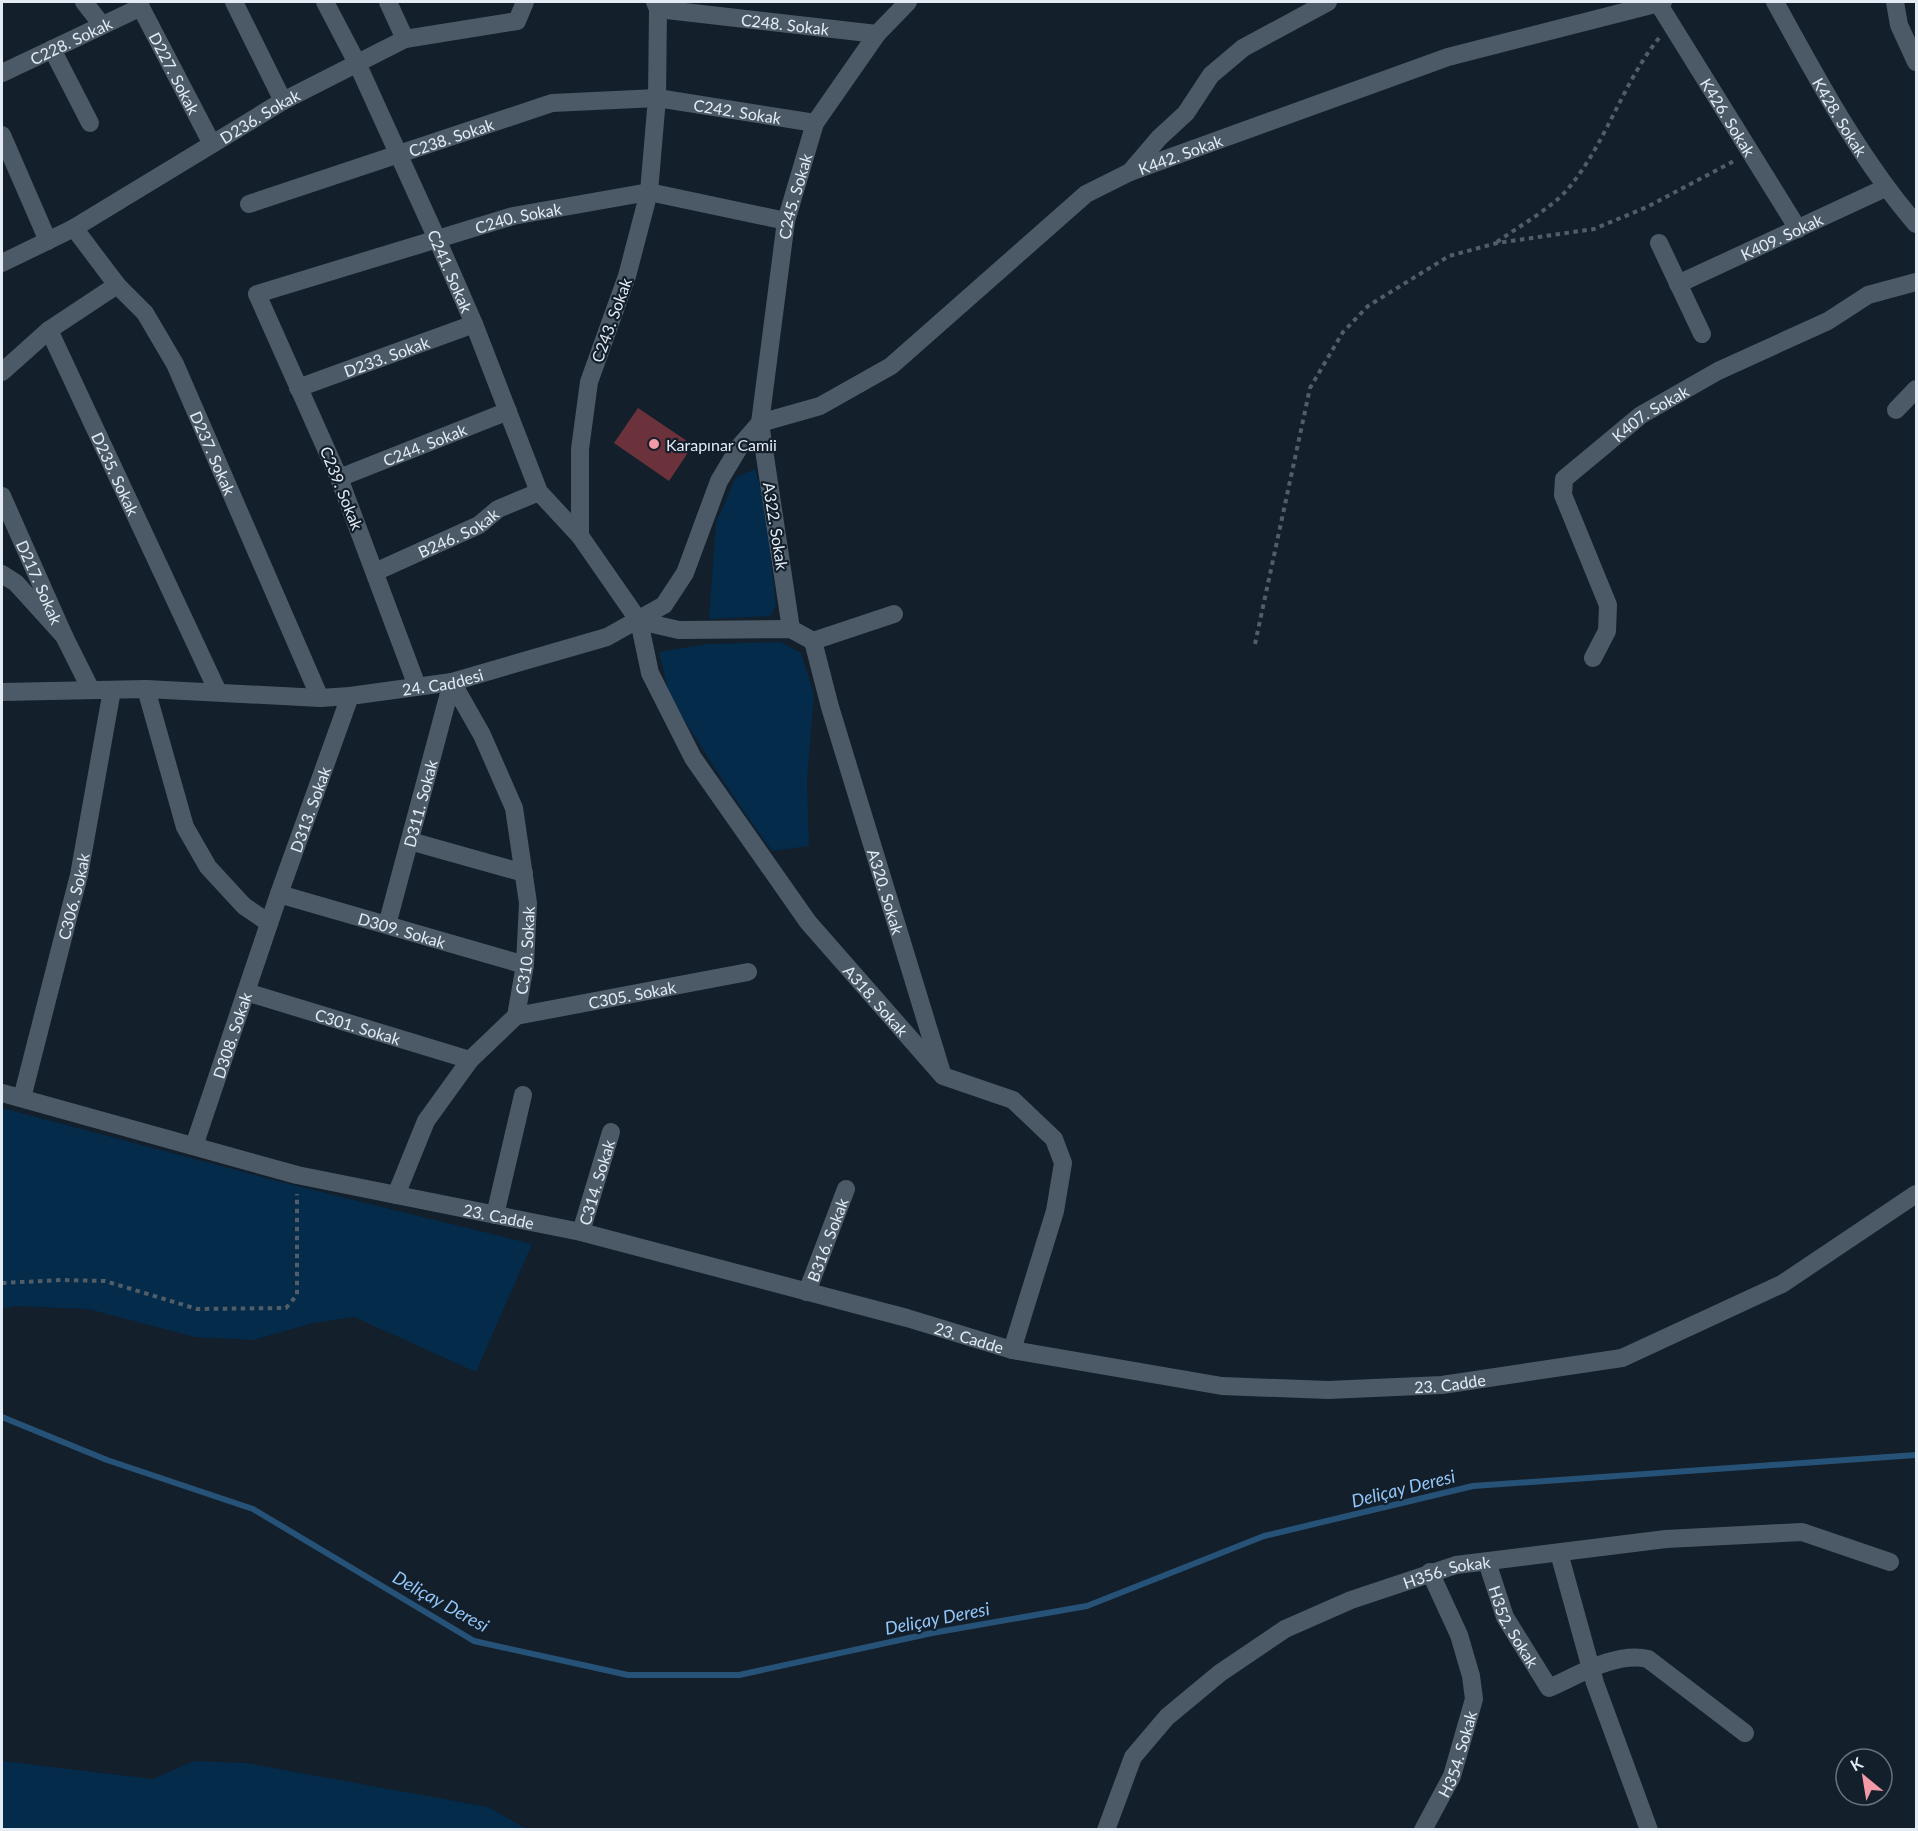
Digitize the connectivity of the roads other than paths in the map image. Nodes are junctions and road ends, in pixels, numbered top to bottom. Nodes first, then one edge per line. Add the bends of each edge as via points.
1 (84, 2) edge
2 (234, 2) edge
3 (325, 2) edge
4 (388, 2) edge
5 (525, 2) edge
6 (908, 2) edge
7 (1328, 2) edge
8 (1660, 2) edge
9 (1775, 2) edge
10 (1895, 2) edge
11 (140, 4) edge
12 (656, 5) edge
13 (102, 25) junction
14 (877, 34) junction
15 (405, 39) junction
16 (52, 49) junction
17 (1917, 62) edge
18 (357, 63) junction
19 (2, 73) edge
20 (657, 98) junction
21 (283, 101) junction
22 (90, 123) dead end
23 (815, 123) junction
24 (2, 135) edge
25 (212, 144) junction
26 (399, 153) junction
27 (1130, 172) junction
28 (1885, 188) junction
29 (649, 192) junction
30 (249, 204) dead end
31 (786, 221) junction
32 (1917, 224) edge
33 (74, 228) junction
34 (1798, 229) junction
35 (437, 238) junction
36 (48, 241) junction
37 (1659, 243) dead end
38 (2, 263) edge
39 (1917, 282) edge
40 (1678, 284) junction
41 (117, 285) junction
42 (257, 294) joint
43 (474, 324) junction
44 (49, 330) junction
45 (1702, 334) dead end
46 (2, 372) edge
47 (298, 388) junction
48 (1917, 388) edge
49 (1896, 410) dead end
50 (508, 411) junction
51 (760, 423) junction
52 (339, 478) junction
53 (539, 492) junction
54 (2, 496) edge
55 (580, 536) junction
56 (375, 572) junction
57 (2, 574) edge
58 (894, 614) dead end
59 (639, 621) junction
60 (791, 628) junction
61 (64, 636) junction
62 (813, 641) junction
63 (1593, 658) dead end
64 (452, 682) junction
65 (417, 686) junction
66 (146, 689) junction
67 (91, 690) junction
68 (112, 690) junction
69 (2, 692) edge
70 (218, 692) junction
71 (350, 696) junction
72 (320, 698) junction
73 (410, 841) junction
74 (524, 873) junction
75 (279, 894) junction
76 (269, 923) junction
77 (387, 925) junction
78 (525, 965) junction
79 (748, 972) dead end
80 (246, 992) junction
81 (516, 1016) junction
82 (470, 1060) junction
83 (943, 1076) junction
84 (2, 1093) edge
85 (523, 1095) dead end
86 (22, 1098) junction
87 (611, 1132) dead end
88 (194, 1146) junction
89 (846, 1189) dead end
90 (1917, 1194) edge
91 (396, 1195) junction
92 (495, 1215) junction
93 (581, 1232) junction
94 (807, 1292) junction
95 (1012, 1350) junction
96 (1559, 1553) junction
97 (1487, 1562) junction
98 (1890, 1562) dead end
99 (1430, 1572) junction
100 (1591, 1670) junction
101 (1745, 1733) dead end
102 (1106, 1830) edge
103 (1424, 1830) edge
104 (1649, 1830) edge

1 - 13 street
2 - 21 street
3 - 18 street, C241. Sokak
4 - 15 street
5 - 15 street, D236. Sokak via 517,21
6 - 14 street, C245. Sokak
7 - 27 street via 1243,48 1211,75 1186,113
8 - 27 street, K442. Sokak via 1448,57
8 - 34 street, K426. Sokak
9 - 28 street, K428. Sokak
10 - 17 street via 1899,25
11 - 13 street, C228. Sokak
11 - 25 street, D227. Sokak
12 - 14 street, C248. Sokak
12 - 20 street, C243. Sokak
13 - 16 street, C228. Sokak
14 - 23 street, C245. Sokak
15 - 18 street, D236. Sokak
16 - 19 street, C228. Sokak
16 - 22 street
18 - 21 street, D236. Sokak
18 - 26 street, C241. Sokak
20 - 23 street, C242. Sokak
20 - 26 street, C238. Sokak via 552,103
20 - 29 street, C243. Sokak
21 - 25 street, D236. Sokak
23 - 31 street, C245. Sokak
24 - 36 street
25 - 33 street, D236. Sokak
26 - 30 street, C238. Sokak
26 - 35 street, C241. Sokak
27 - 51 street, K442. Sokak via 1086,194 891,366 820,406
28 - 32 street, K428. Sokak
28 - 34 street, K409. Sokak
29 - 31 street, C240. Sokak
29 - 35 street, C240. Sokak via 513,216
29 - 55 street, C243. Sokak via 627,276 589,382 580,449
31 - 51 street, C245. Sokak
33 - 36 street, D236. Sokak
33 - 41 street, D237. Sokak
34 - 40 street, K409. Sokak
35 - 42 street, C240. Sokak
35 - 43 street, C241. Sokak
36 - 38 street, D236. Sokak
37 - 40 street
39 - 63 street, K407. Sokak via 1868,295 1828,321 1699,382 1641,415 1564,479 1563,495 1608,605 1607,631
40 - 45 street
41 - 44 street
41 - 72 street, D237. Sokak via 145,313 175,363
42 - 47 street, C239. Sokak
43 - 47 street, D233. Sokak
43 - 50 street, C241. Sokak
44 - 46 street
44 - 70 street, D235. Sokak
47 - 52 street, C239. Sokak
48 - 49 street
50 - 52 street, C244. Sokak
50 - 53 street, C241. Sokak
51 - 59 street, 24. Caddesi via 740,446 719,481 685,573 664,605
51 - 60 street, A322. Sokak
52 - 56 street, C239. Sokak
53 - 55 street, C241. Sokak
53 - 56 street, B246. Sokak via 498,509 479,525
54 - 61 street, D217. Sokak
55 - 59 street
56 - 65 street, C239. Sokak
57 - 61 street via 16,583
58 - 62 street
59 - 60 street via 679,630
59 - 64 street, 24. Caddesi via 607,637
59 - 83 street, A318. Sokak via 650,673 693,758 808,922
60 - 62 street
61 - 67 street
62 - 83 street, A320. Sokak
64 - 65 street, 24. Caddesi
64 - 73 street, D311. Sokak
64 - 74 street, C310. Sokak via 482,735 514,808
65 - 71 street, 24. Caddesi
66 - 68 street, 24. Caddesi
66 - 70 street, 24. Caddesi
66 - 76 street via 185,827 208,867 244,906
67 - 68 street, 24. Caddesi
67 - 69 street, 24. Caddesi
68 - 86 street, C306. Sokak via 79,875
70 - 72 street, 24. Caddesi
71 - 72 street, 24. Caddesi
71 - 75 street, D313. Sokak
73 - 74 street
73 - 77 street, D311. Sokak
74 - 78 street, C310. Sokak via 528,903
75 - 76 street, D313. Sokak
75 - 77 street, D309. Sokak
76 - 80 street, D308. Sokak
77 - 78 street, D309. Sokak
78 - 81 street, C310. Sokak
79 - 81 street, C305. Sokak
80 - 82 street, C301. Sokak
80 - 88 street, D308. Sokak
81 - 82 street, C310. Sokak
82 - 91 street, C310. Sokak via 426,1121
83 - 95 street, A318. Sokak via 1013,1100 1054,1139 1063,1163 1055,1211
84 - 86 street, 23. Cadde
85 - 92 street
86 - 88 street, 23. Cadde
87 - 93 street, C314. Sokak
88 - 91 street, 23. Cadde via 297,1175
89 - 94 street, B316. Sokak
90 - 95 street, 23. Cadde via 1782,1284 1622,1358 1442,1385 1328,1390 1222,1386
91 - 92 street, 23. Cadde
92 - 93 street, 23. Cadde
93 - 94 street, 23. Cadde
94 - 95 street, 23. Cadde
96 - 97 street, H356. Sokak
96 - 98 street, H356. Sokak via 1666,1539 1802,1532
96 - 100 street
97 - 99 street, H356. Sokak
97 - 100 street, H352. Sokak via 1505,1617 1549,1688
99 - 102 street, H356. Sokak via 1285,1629 1220,1673 1167,1717 1134,1757
99 - 103 street, H354. Sokak via 1459,1635 1474,1699 1452,1776
100 - 101 street via 1620,1659 1648,1659
100 - 104 street

